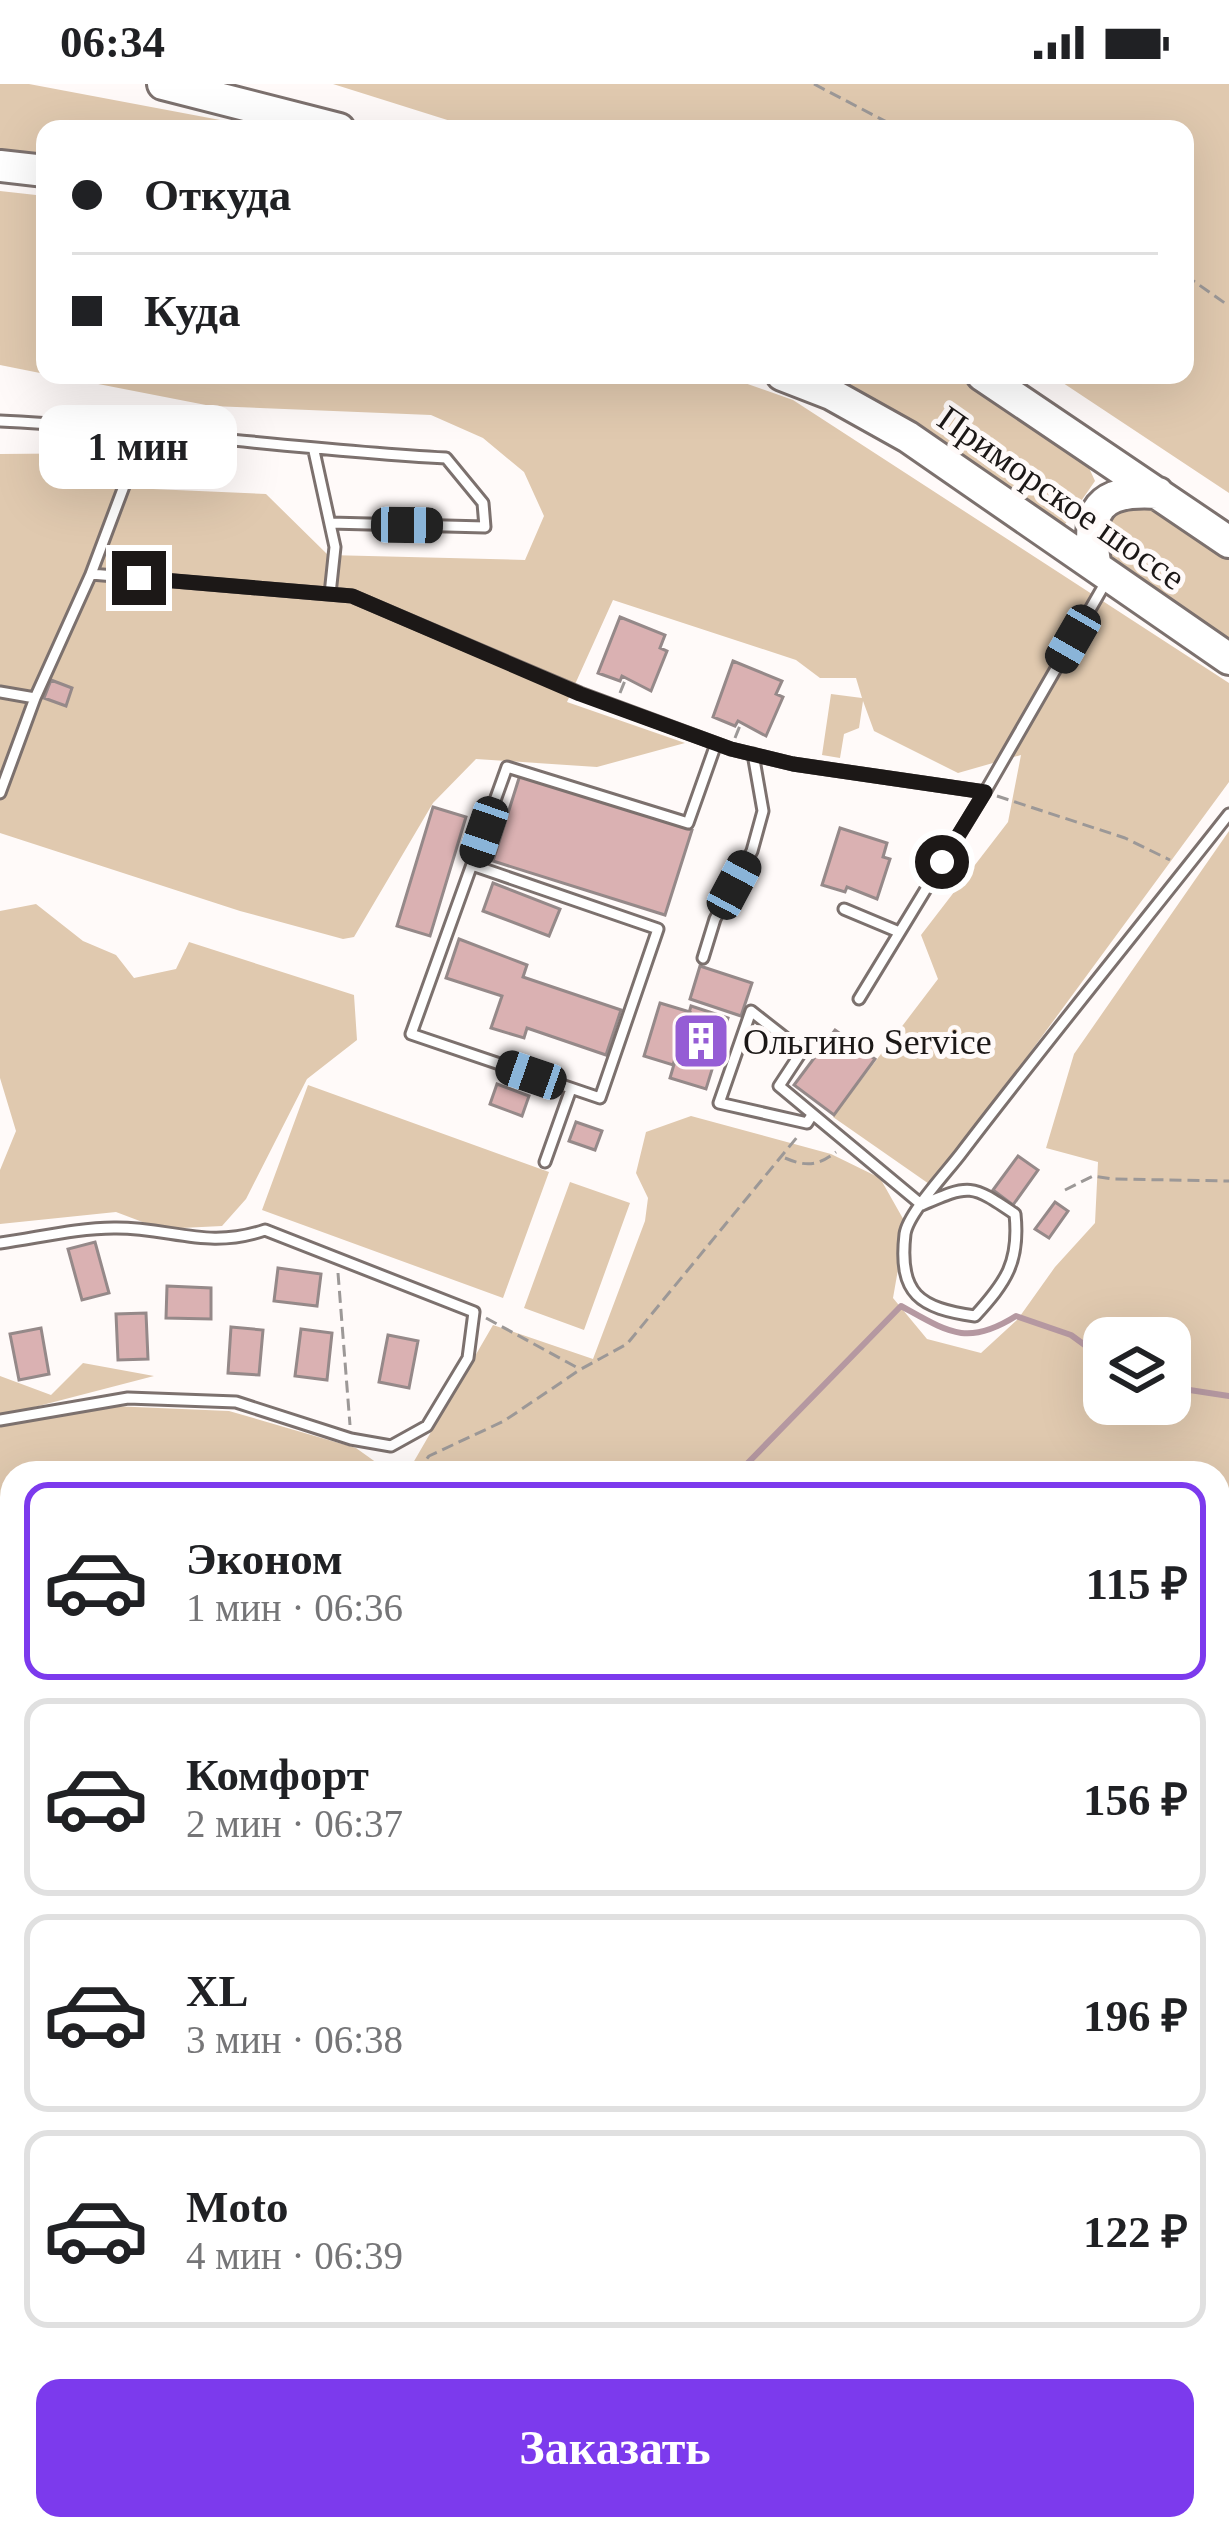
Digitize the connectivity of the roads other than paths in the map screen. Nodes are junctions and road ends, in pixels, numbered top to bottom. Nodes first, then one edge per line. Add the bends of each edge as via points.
1 (163, 84) edge
2 (304, 120) edge
3 (0, 166) edge
4 (36, 170) edge
5 (805, 384) edge
6 (995, 384) edge
7 (0, 421) edge
8 (126, 427) junction
9 (314, 451) junction
10 (1158, 493) junction
11 (329, 523) junction
12 (1229, 542) edge
13 (1103, 572) junction
14 (91, 574) junction
15 (330, 594) junction
16 (1229, 659) edge
17 (0, 692) edge
18 (35, 698) junction
19 (716, 744) junction
20 (753, 754) junction
21 (985, 792) junction
22 (0, 793) edge
23 (1229, 814) edge
24 (472, 866) junction
25 (844, 909) dead end
26 (899, 932) junction
27 (703, 958) dead end
28 (859, 999) dead end
29 (572, 1089) junction
30 (809, 1119) junction
31 (799, 1134) road end
32 (545, 1162) dead end
33 (922, 1205) junction
34 (0, 1243) edge
35 (0, 1420) edge

1 - 2 main road
3 - 4 main road
5 - 13 main road, Приморское шоссе via 908,437
6 - 10 main road, Приморское шоссе
7 - 8 lane
8 - 9 lane
8 - 14 lane via 129,473
9 - 11 lane
9 - 11 lane via 446,458 483,503 484,527
10 - 12 main road, Приморское шоссе
10 - 13 main road via 1119,493 1099,507 1092,535
11 - 15 lane
13 - 16 main road, Приморское шоссе
13 - 21 lane
14 - 15 lane
14 - 18 lane
15 - 19 lane via 352,596
17 - 18 lane
18 - 22 lane
19 - 20 lane
19 - 24 lane via 688,823 507,767
20 - 21 lane
20 - 27 lane via 763,811
21 - 26 lane
23 - 33 lane
24 - 29 lane via 411,1034
24 - 29 lane via 658,929 600,1098
25 - 26 lane
26 - 28 lane
29 - 32 lane
30 - 30 lane via 779,1086 802,1051 751,1011 719,1103
30 - 31 lane
30 - 33 lane
33 - 33 lane via 905,1229 906,1279 935,1310 975,1316 1006,1280 1018,1239 1015,1214 983,1192 960,1188
34 - 35 lane via 115,1228 196,1240 265,1230 474,1312 468,1358 427,1426 391,1446 236,1402 128,1398

